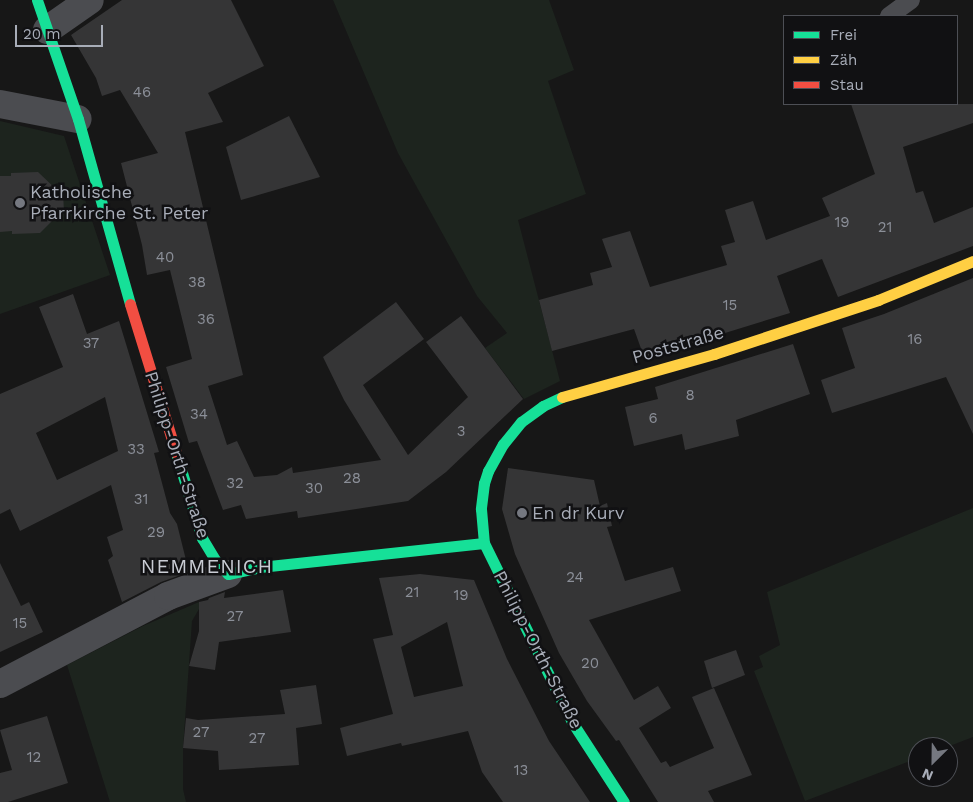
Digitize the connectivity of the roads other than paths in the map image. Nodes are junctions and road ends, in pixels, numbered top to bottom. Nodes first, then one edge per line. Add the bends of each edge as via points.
1 (37, 0) edge
2 (90, 0) edge
3 (911, 0) edge
4 (889, 15) edge
5 (47, 30) junction
6 (0, 104) edge
7 (78, 119) junction
8 (973, 261) edge
9 (484, 543) junction
10 (228, 574) junction
11 (0, 684) edge
12 (624, 802) edge

1 - 5 street, Philipp-Orth-Straße
2 - 5 street
3 - 4 lane
5 - 7 street, Philipp-Orth-Straße
6 - 7 street
7 - 10 street, Philipp-Orth-Straße via 121,275 202,538
8 - 9 street, Poststraße via 878,300 714,354 562,397 543,406 511,433 488,471 481,509
9 - 10 street via 260,567
9 - 12 street, Philipp-Orth-Straße via 572,722
10 - 11 street via 168,596

